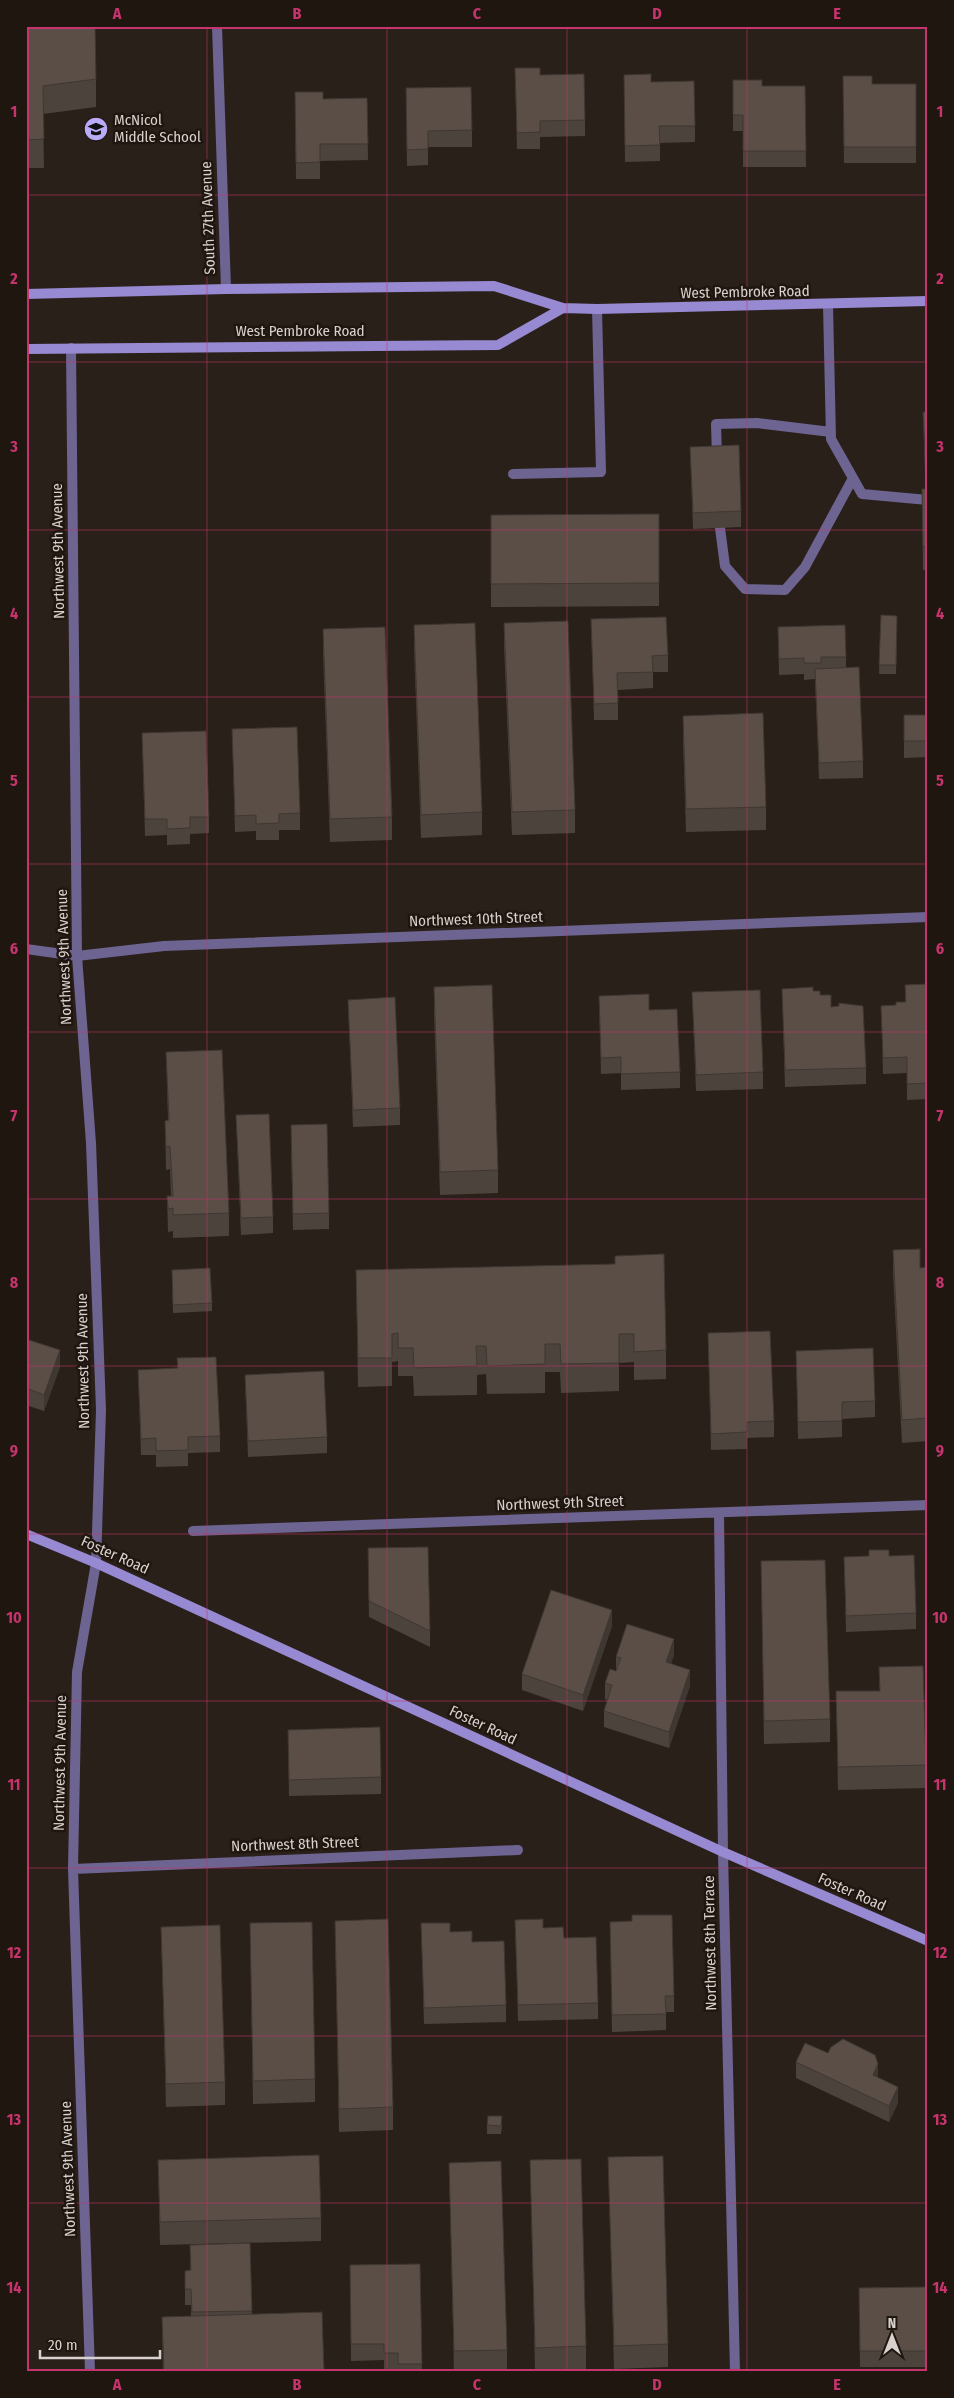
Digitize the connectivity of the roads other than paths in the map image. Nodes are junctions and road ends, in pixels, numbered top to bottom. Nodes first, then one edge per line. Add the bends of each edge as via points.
1 (217, 26) edge
2 (226, 288) junction
3 (26, 294) edge
4 (928, 301) edge
5 (828, 305) junction
6 (563, 308) junction
7 (597, 309) junction
8 (71, 348) junction
9 (26, 349) edge
10 (831, 432) junction
11 (717, 462) edge
12 (513, 474) dead end
13 (853, 478) junction
14 (928, 500) edge
15 (720, 528) edge
16 (928, 917) edge
17 (26, 949) edge
18 (77, 956) junction
19 (928, 1506) edge
20 (719, 1512) junction
21 (193, 1530) dead end
22 (26, 1534) edge
23 (96, 1562) junction
24 (518, 1850) dead end
25 (723, 1852) junction
26 (73, 1869) junction
27 (928, 1941) edge
28 (90, 2372) edge
29 (734, 2372) edge

1 - 2 street, South 27th Avenue
2 - 3 main road, West Pembroke Road
2 - 6 main road, West Pembroke Road via 494,286
4 - 5 main road, West Pembroke Road
5 - 7 main road, West Pembroke Road
5 - 10 street
6 - 7 main road, West Pembroke Road
6 - 8 main road, West Pembroke Road via 498,345
7 - 12 street via 601,472
8 - 9 main road, West Pembroke Road
8 - 18 street, Northwest 9th Avenue
10 - 11 street via 757,423 716,424
10 - 13 street via 831,439
13 - 14 street via 862,494
13 - 15 street via 805,567 785,590 745,589 725,566
16 - 18 street, Northwest 10th Street via 164,946
17 - 18 street, Northwest 10th Street
18 - 23 street, Northwest 9th Avenue via 91,1143 101,1410
19 - 20 street, Northwest 9th Street
20 - 21 street, Northwest 9th Street
20 - 25 street, Northwest 8th Terrace
22 - 23 main road, Foster Road
23 - 25 main road, Foster Road
23 - 26 street, Northwest 9th Avenue via 77,1672
24 - 26 street, Northwest 8th Street
25 - 27 main road, Foster Road
25 - 29 street, Northwest 8th Terrace
26 - 28 street, Northwest 9th Avenue

